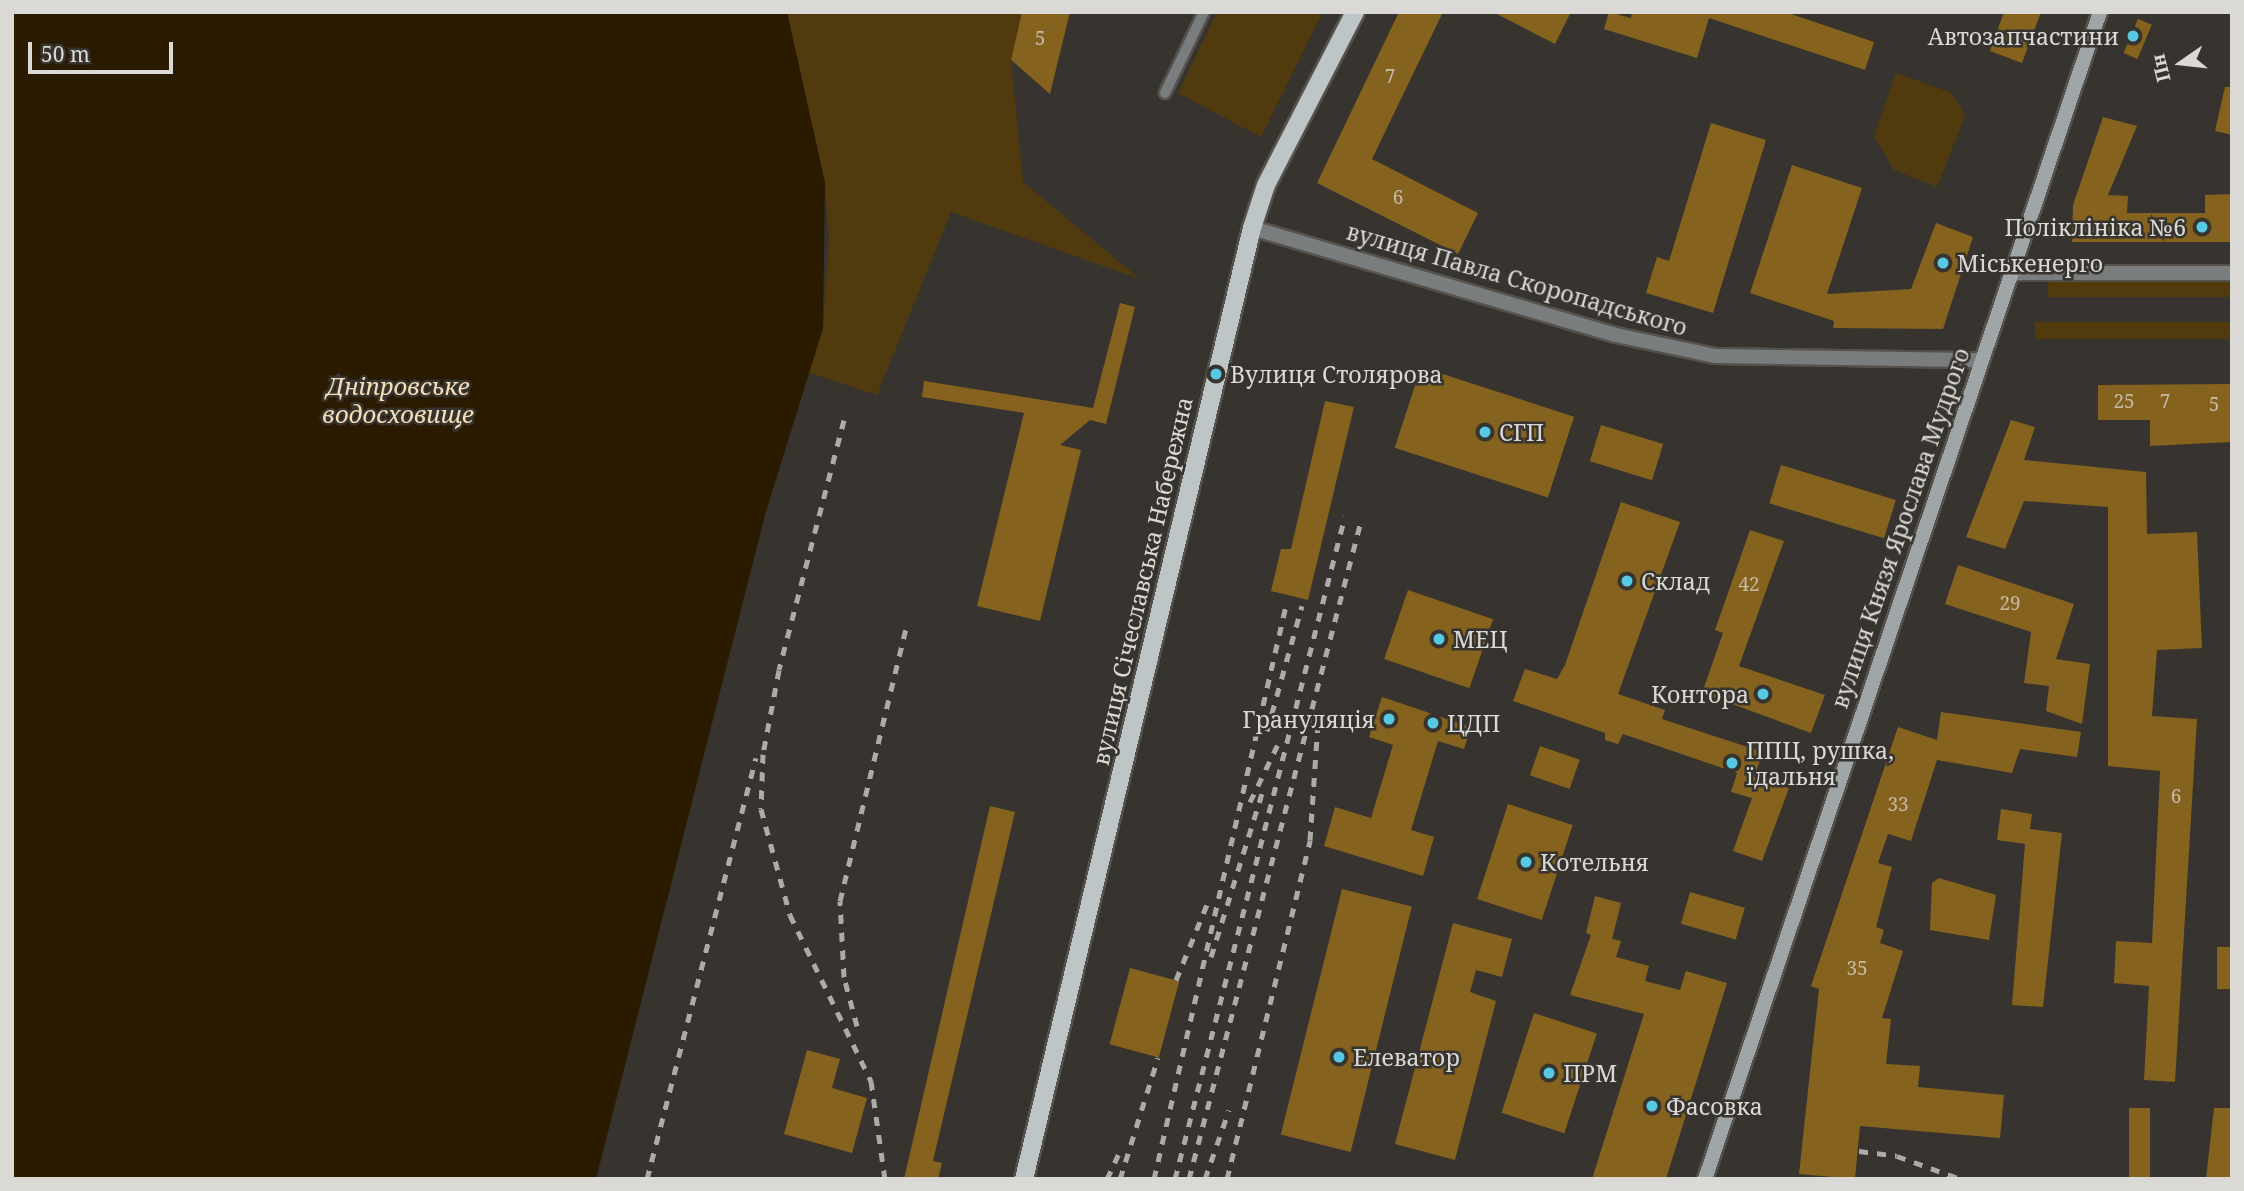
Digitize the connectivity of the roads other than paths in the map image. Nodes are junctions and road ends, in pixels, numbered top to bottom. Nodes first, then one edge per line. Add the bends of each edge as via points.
1 (1204, 12) edge
2 (1355, 12) edge
3 (2100, 12) edge
4 (1165, 93) dead end
5 (1252, 229) junction
6 (2011, 273) junction
7 (2232, 273) edge
8 (1982, 360) junction
9 (1024, 1179) edge
10 (1705, 1179) edge

1 - 4 street
2 - 5 main road, вулиця Січеславська Набережна via 1266,185
3 - 6 main road, вулиця Князя Ярослава Мудрого
5 - 8 street, вулиця Павла Скоропадського via 1616,335 1716,356 1826,363
5 - 9 main road, вулиця Січеславська Набережна
6 - 7 street
6 - 8 main road, вулиця Князя Ярослава Мудрого
8 - 10 main road, вулиця Князя Ярослава Мудрого

